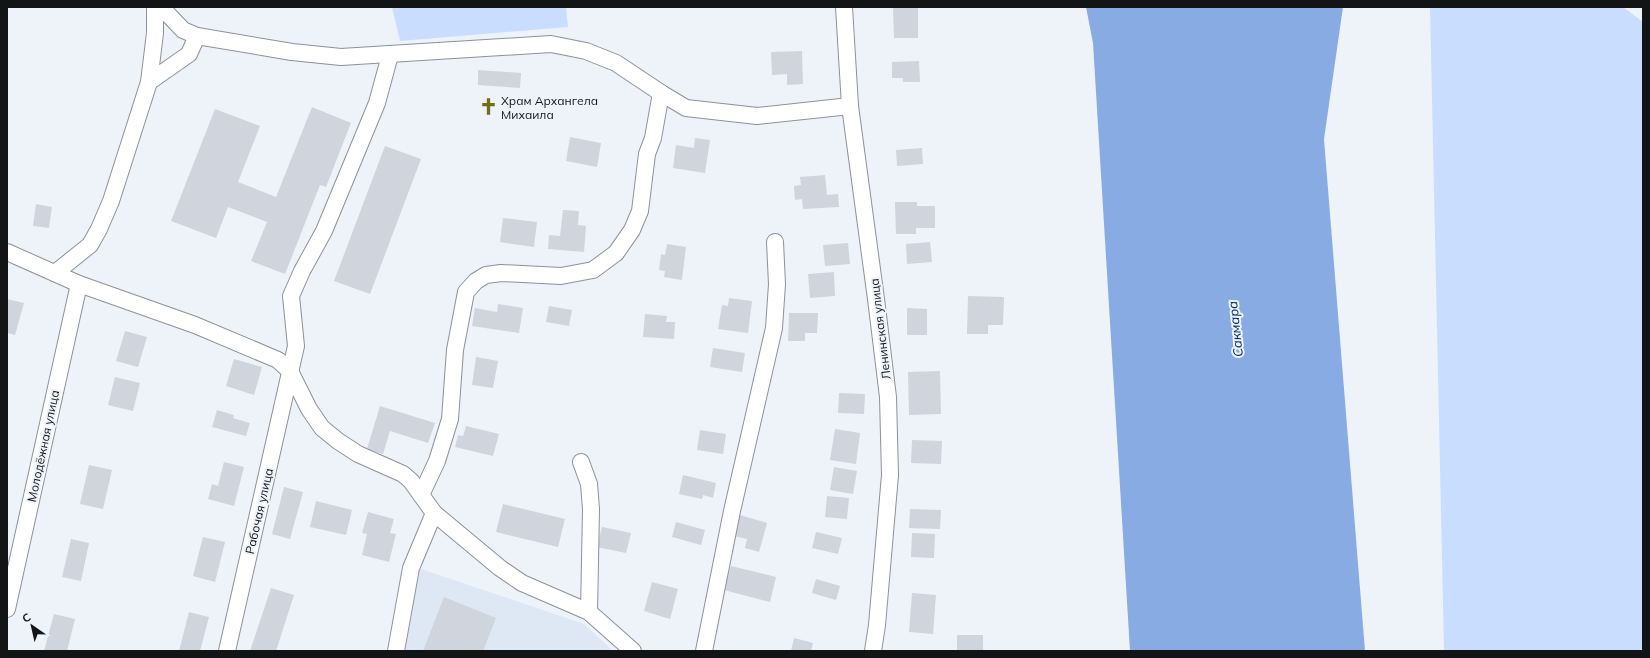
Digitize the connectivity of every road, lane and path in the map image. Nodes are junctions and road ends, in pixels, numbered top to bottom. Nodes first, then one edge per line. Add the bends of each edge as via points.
1 (155, 7) edge
2 (161, 7) edge
3 (844, 7) edge
4 (197, 36) junction
5 (390, 55) junction
6 (149, 82) junction
7 (661, 93) junction
8 (850, 106) junction
9 (775, 242) dead end
10 (7, 252) edge
11 (55, 273) junction
12 (79, 284) junction
13 (290, 371) junction
14 (581, 462) dead end
15 (421, 495) junction
16 (434, 513) junction
17 (7, 609) edge
18 (589, 612) junction
19 (227, 651) edge
20 (396, 651) edge
21 (633, 651) edge
22 (704, 651) edge
23 (873, 651) edge

1 - 6 street via 155,33
2 - 4 street via 183,30
3 - 8 street, Ленинская улица
4 - 5 street via 327,56
4 - 6 street via 188,54
5 - 7 street via 552,44 586,51 616,63
5 - 13 street, Рабочая улица via 378,103 324,231 291,296 296,346
6 - 11 street via 100,229 90,245
7 - 8 street via 686,108 757,116
7 - 15 street via 648,154 640,211 632,230 616,253 593,270 561,276 501,273 486,275 466,292 455,350 450,419 437,461
8 - 23 street, Ленинская улица via 888,397 890,475 878,625
9 - 22 street via 777,284 774,328 732,511
10 - 11 street
11 - 12 street
12 - 13 street via 195,325 278,360
12 - 17 street, Молодёжная улица
13 - 15 street via 309,409 322,428 358,454 403,474
13 - 19 street, Рабочая улица
14 - 18 street via 588,484 591,509
15 - 16 street
16 - 18 street via 522,583
16 - 20 street via 411,568
18 - 21 street

